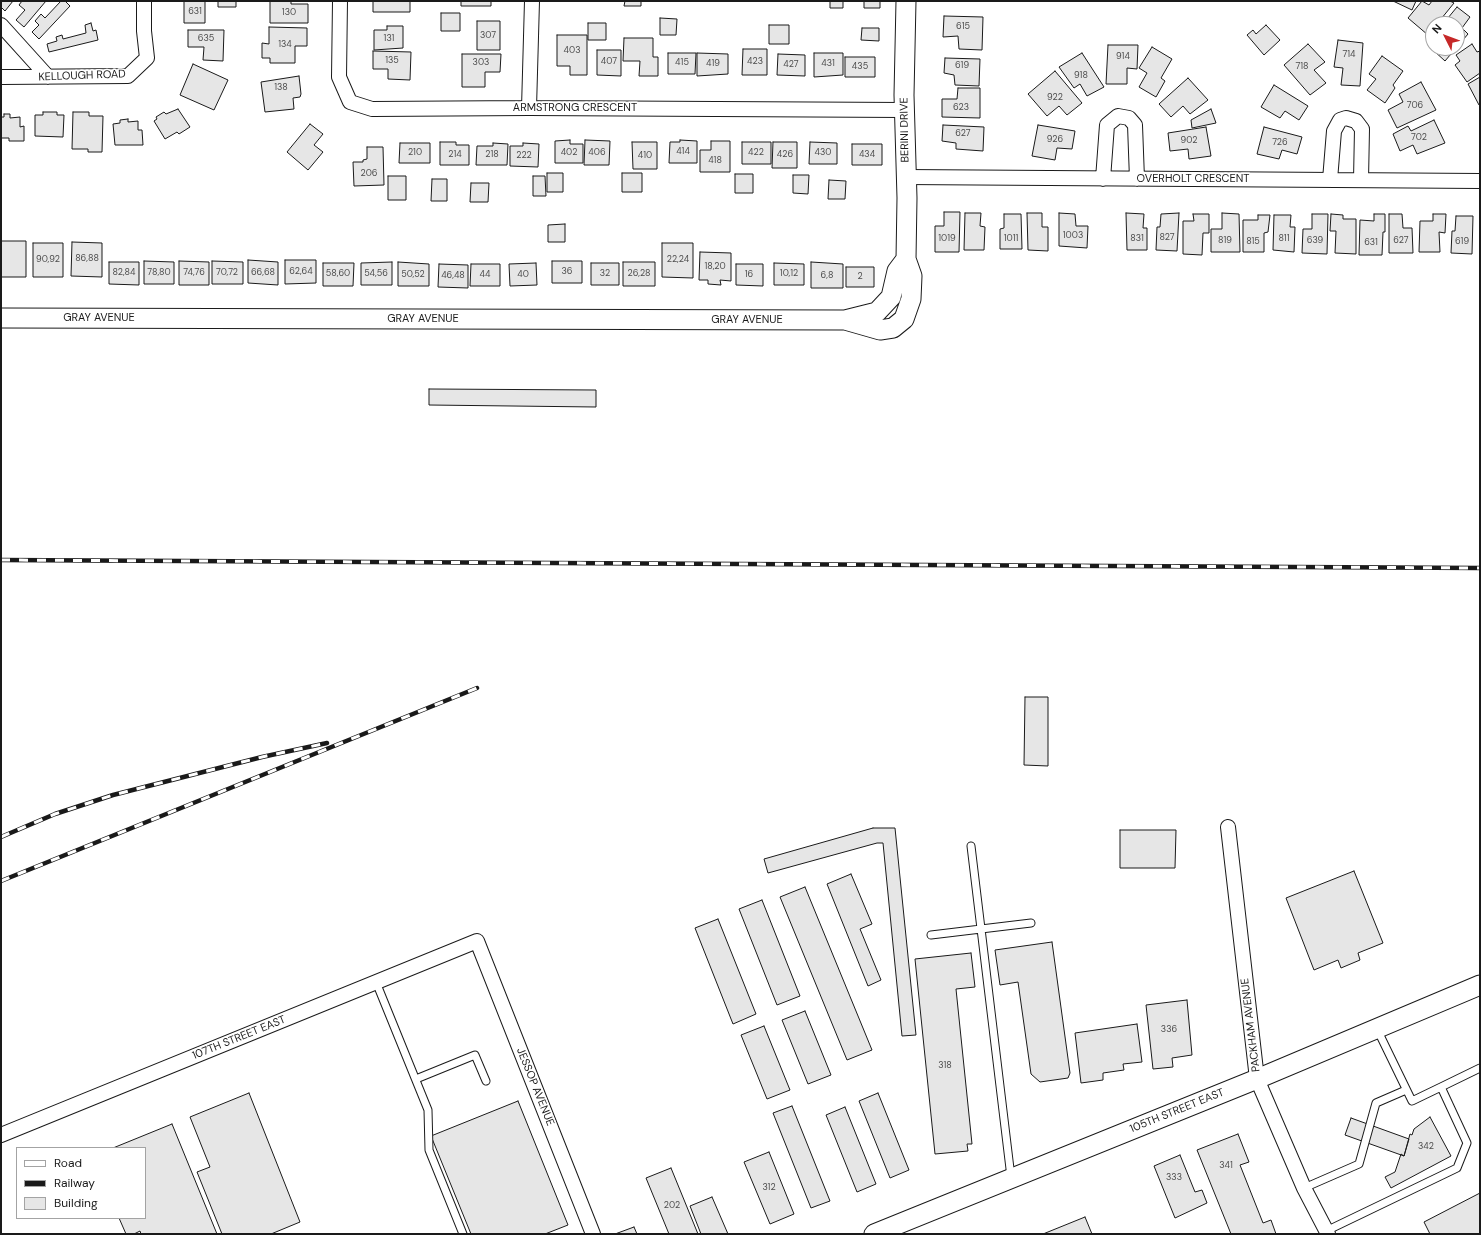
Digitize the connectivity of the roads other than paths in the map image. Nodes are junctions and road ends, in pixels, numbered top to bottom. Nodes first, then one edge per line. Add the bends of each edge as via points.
1 (144, 1) edge
2 (340, 1) edge
3 (532, 1) edge
4 (906, 1) edge
5 (1, 25) edge
6 (1, 77) edge
7 (48, 77) junction
8 (530, 108) junction
9 (904, 110) junction
10 (905, 177) junction
11 (1103, 179) junction
12 (1137, 179) junction
13 (1330, 180) junction
14 (1362, 180) junction
15 (1480, 181) edge
16 (906, 259) joint
17 (1, 318) edge
18 (1228, 827) dead end
19 (971, 846) dead end
20 (1031, 923) dead end
21 (980, 930) junction
22 (931, 935) dead end
23 (477, 940) joint
24 (376, 982) junction
25 (1480, 985) edge
26 (1377, 1028) junction
27 (1480, 1068) edge
28 (416, 1079) junction
29 (1257, 1079) junction
30 (486, 1081) dead end
31 (1441, 1087) junction
32 (1406, 1090) junction
33 (1, 1135) edge
34 (1011, 1179) junction
35 (1304, 1188) junction
36 (1327, 1232) edge
37 (463, 1234) edge
38 (593, 1234) edge
39 (874, 1234) edge

1 - 7 street, KELLOUGH ROAD via 147,58 128,76
2 - 8 street, ARMSTRONG CRESCENT via 339,77 350,102 372,109
3 - 8 street
4 - 9 street, BERINI DRIVE
5 - 7 street
6 - 7 street, KELLOUGH ROAD
8 - 9 street, ARMSTRONG CRESCENT
9 - 10 street, BERINI DRIVE
10 - 11 street, OVERHOLT CRESCENT
10 - 16 street, BERINI DRIVE
11 - 12 street, OVERHOLT CRESCENT
11 - 12 street via 1107,124 1118,116 1129,118 1135,125
12 - 13 street, OVERHOLT CRESCENT
13 - 14 street, OVERHOLT CRESCENT
13 - 14 street via 1334,131 1340,120 1346,118 1356,121 1362,129
14 - 15 street, OVERHOLT CRESCENT
16 - 17 street, GRAY AVENUE via 897,271 891,297 877,312 845,320
18 - 29 street, PACKHAM AVENUE
19 - 21 lane
20 - 21 lane
21 - 22 lane
21 - 34 lane
23 - 24 street, 107TH STREET EAST
23 - 38 street, JESSOP AVENUE
24 - 28 lane
24 - 33 street, 107TH STREET EAST
25 - 26 street, 105TH STREET EAST
26 - 29 street, 105TH STREET EAST
26 - 32 lane
27 - 31 lane
28 - 30 lane via 475,1055
28 - 37 lane via 428,1110 429,1150
29 - 34 street, 105TH STREET EAST
29 - 35 street, PACKHAM AVENUE
31 - 32 lane via 1412,1101
31 - 36 lane via 1467,1143 1457,1168
32 - 35 lane via 1376,1103 1359,1164
34 - 39 street, 105TH STREET EAST
35 - 36 street, PACKHAM AVENUE

